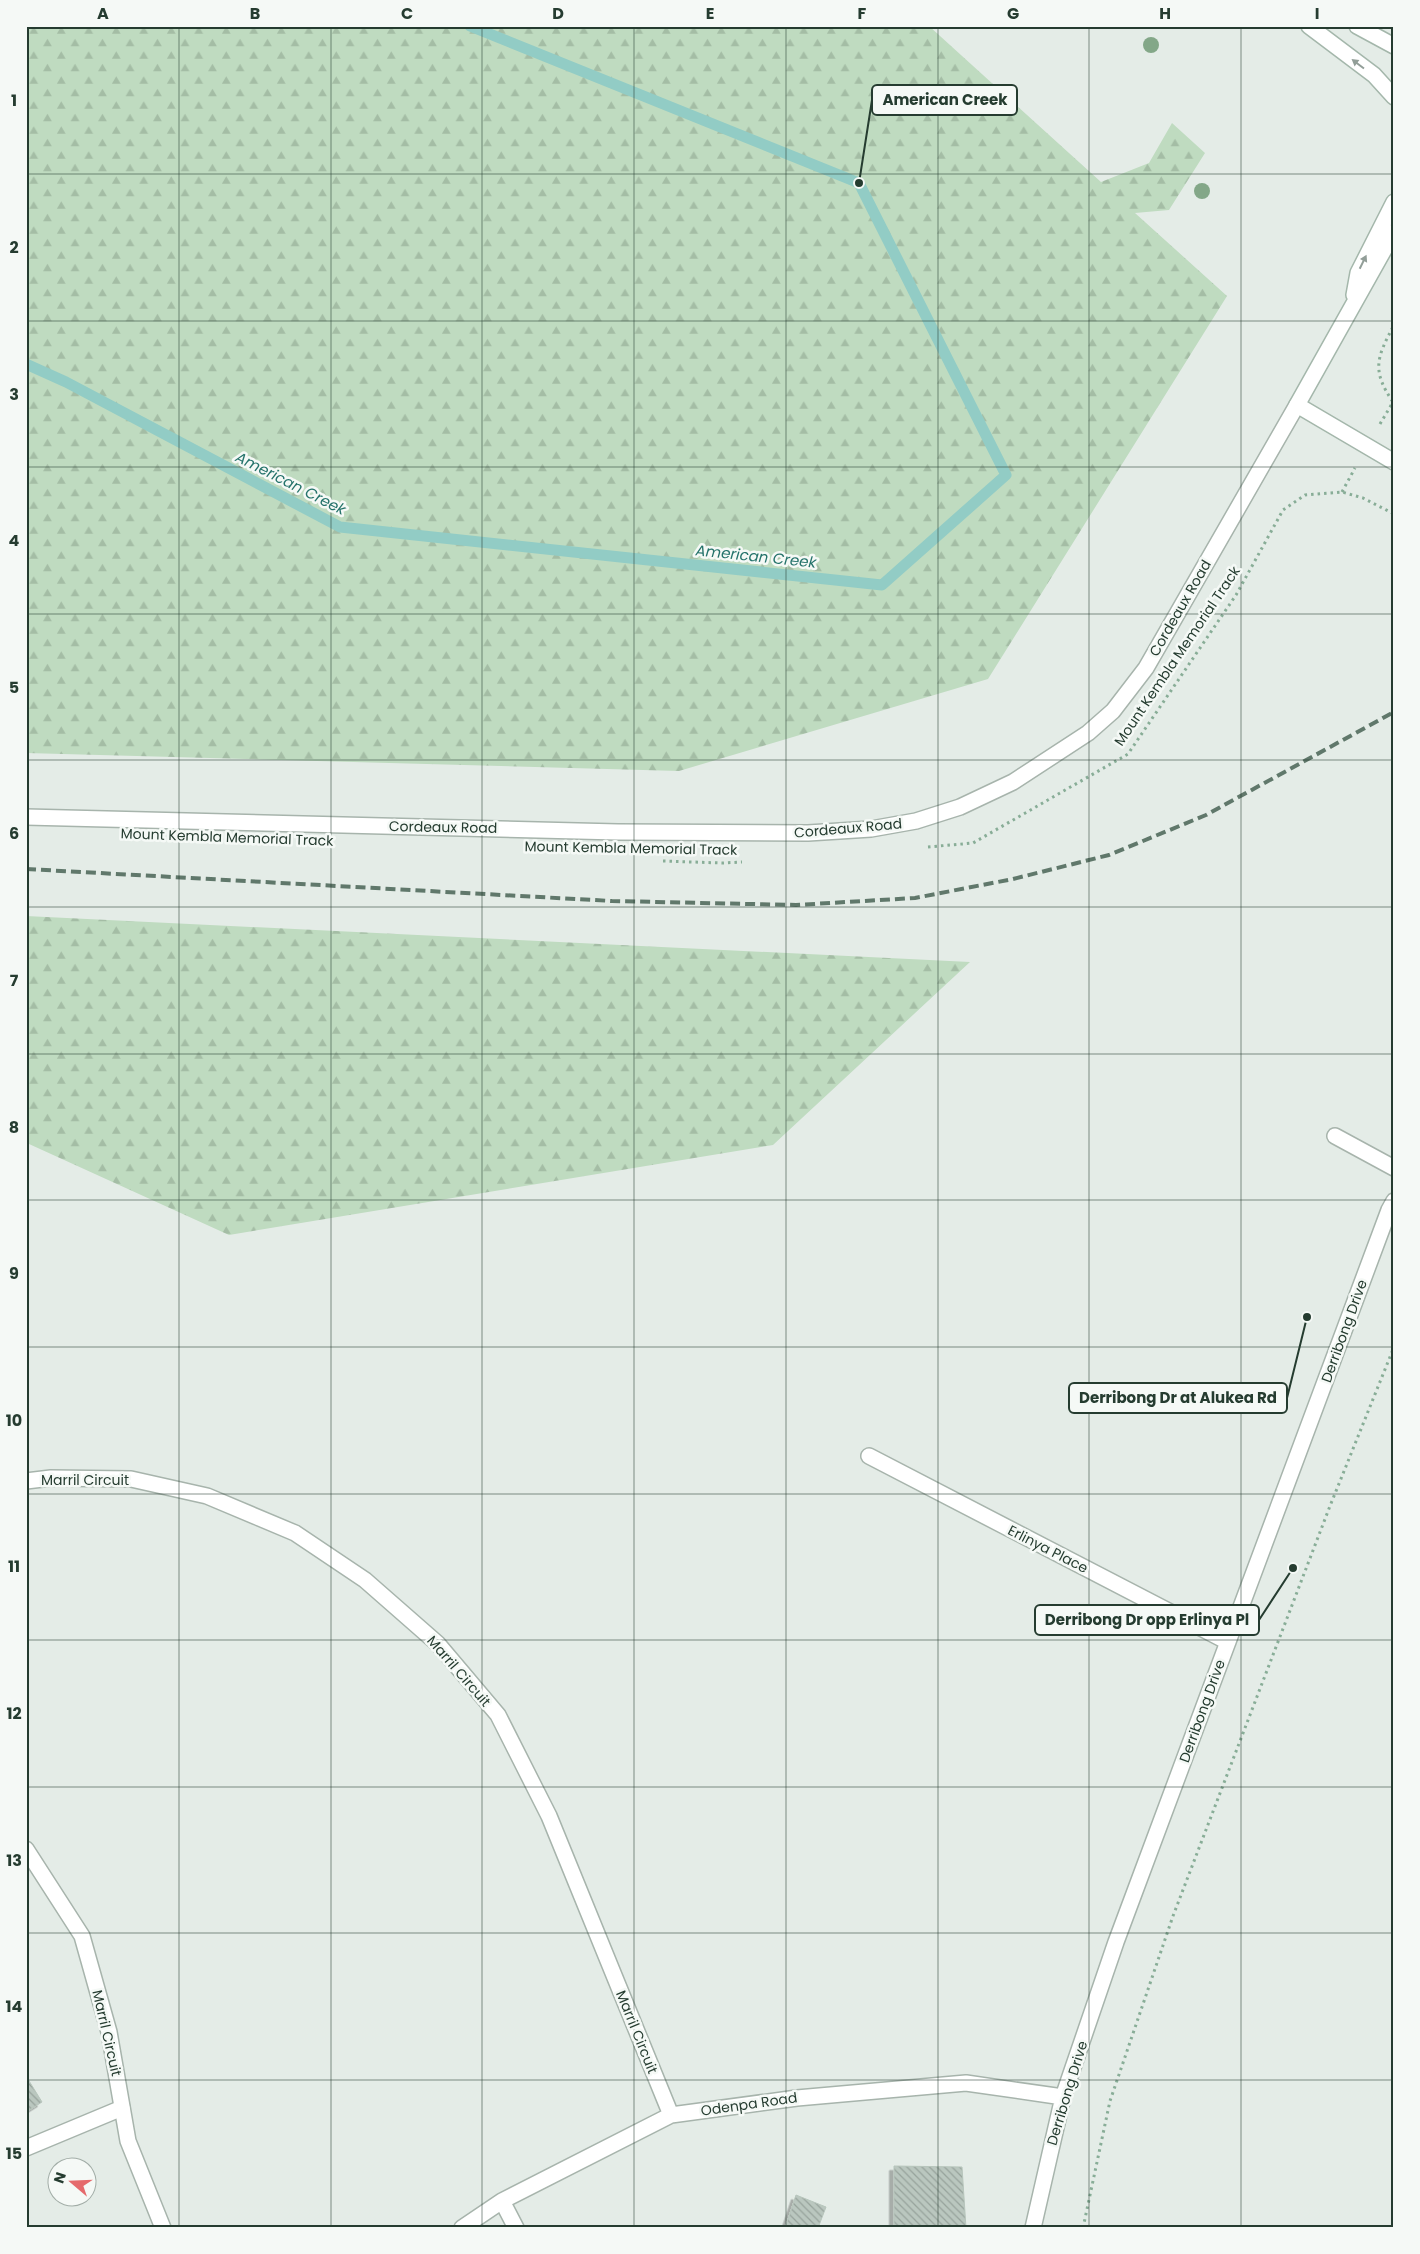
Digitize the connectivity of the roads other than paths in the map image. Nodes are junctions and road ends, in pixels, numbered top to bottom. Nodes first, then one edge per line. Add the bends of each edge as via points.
1 (1309, 26) edge
2 (1356, 26) edge
3 (1394, 46) edge
4 (1394, 97) edge
5 (1394, 202) edge
6 (1394, 232) edge
7 (1351, 309) junction
8 (1297, 405) junction
9 (1394, 462) edge
10 (26, 817) edge
11 (1335, 1136) dead end
12 (1394, 1168) edge
13 (1394, 1201) edge
14 (869, 1456) dead end
15 (26, 1481) edge
16 (1228, 1642) junction
17 (26, 1849) edge
18 (1063, 2097) junction
19 (122, 2108) junction
20 (671, 2115) junction
21 (26, 2148) edge
22 (502, 2201) junction
23 (162, 2228) edge
24 (462, 2228) edge
25 (516, 2228) edge
26 (1033, 2228) edge

4 -> 1 street via 1374,75
2 - 3 street
7 -> 5 street via 1358,273
6 - 7 street, Cordeaux Road
7 - 8 street, Cordeaux Road
8 - 9 street
8 - 10 street, Cordeaux Road via 1146,668 1113,711 1088,733 1013,782 960,807 907,823 808,833 618,832
11 - 12 street
13 - 16 street, Derribong Drive
14 - 16 street, Erlinya Place
15 - 20 street, Marril Circuit via 51,1478 131,1479 207,1496 295,1533 365,1580 438,1644 498,1715 549,1816
16 - 18 street, Derribong Drive via 1116,1942
17 - 19 street, Marril Circuit via 82,1936 109,2032
18 - 20 street, Odenpa Road via 966,2083 797,2098
18 - 26 street, Derribong Drive
19 - 21 street
19 - 23 street, Marril Circuit via 128,2141
20 - 22 street, Odenpa Road
22 - 24 street, Odenpa Road
22 - 25 street

